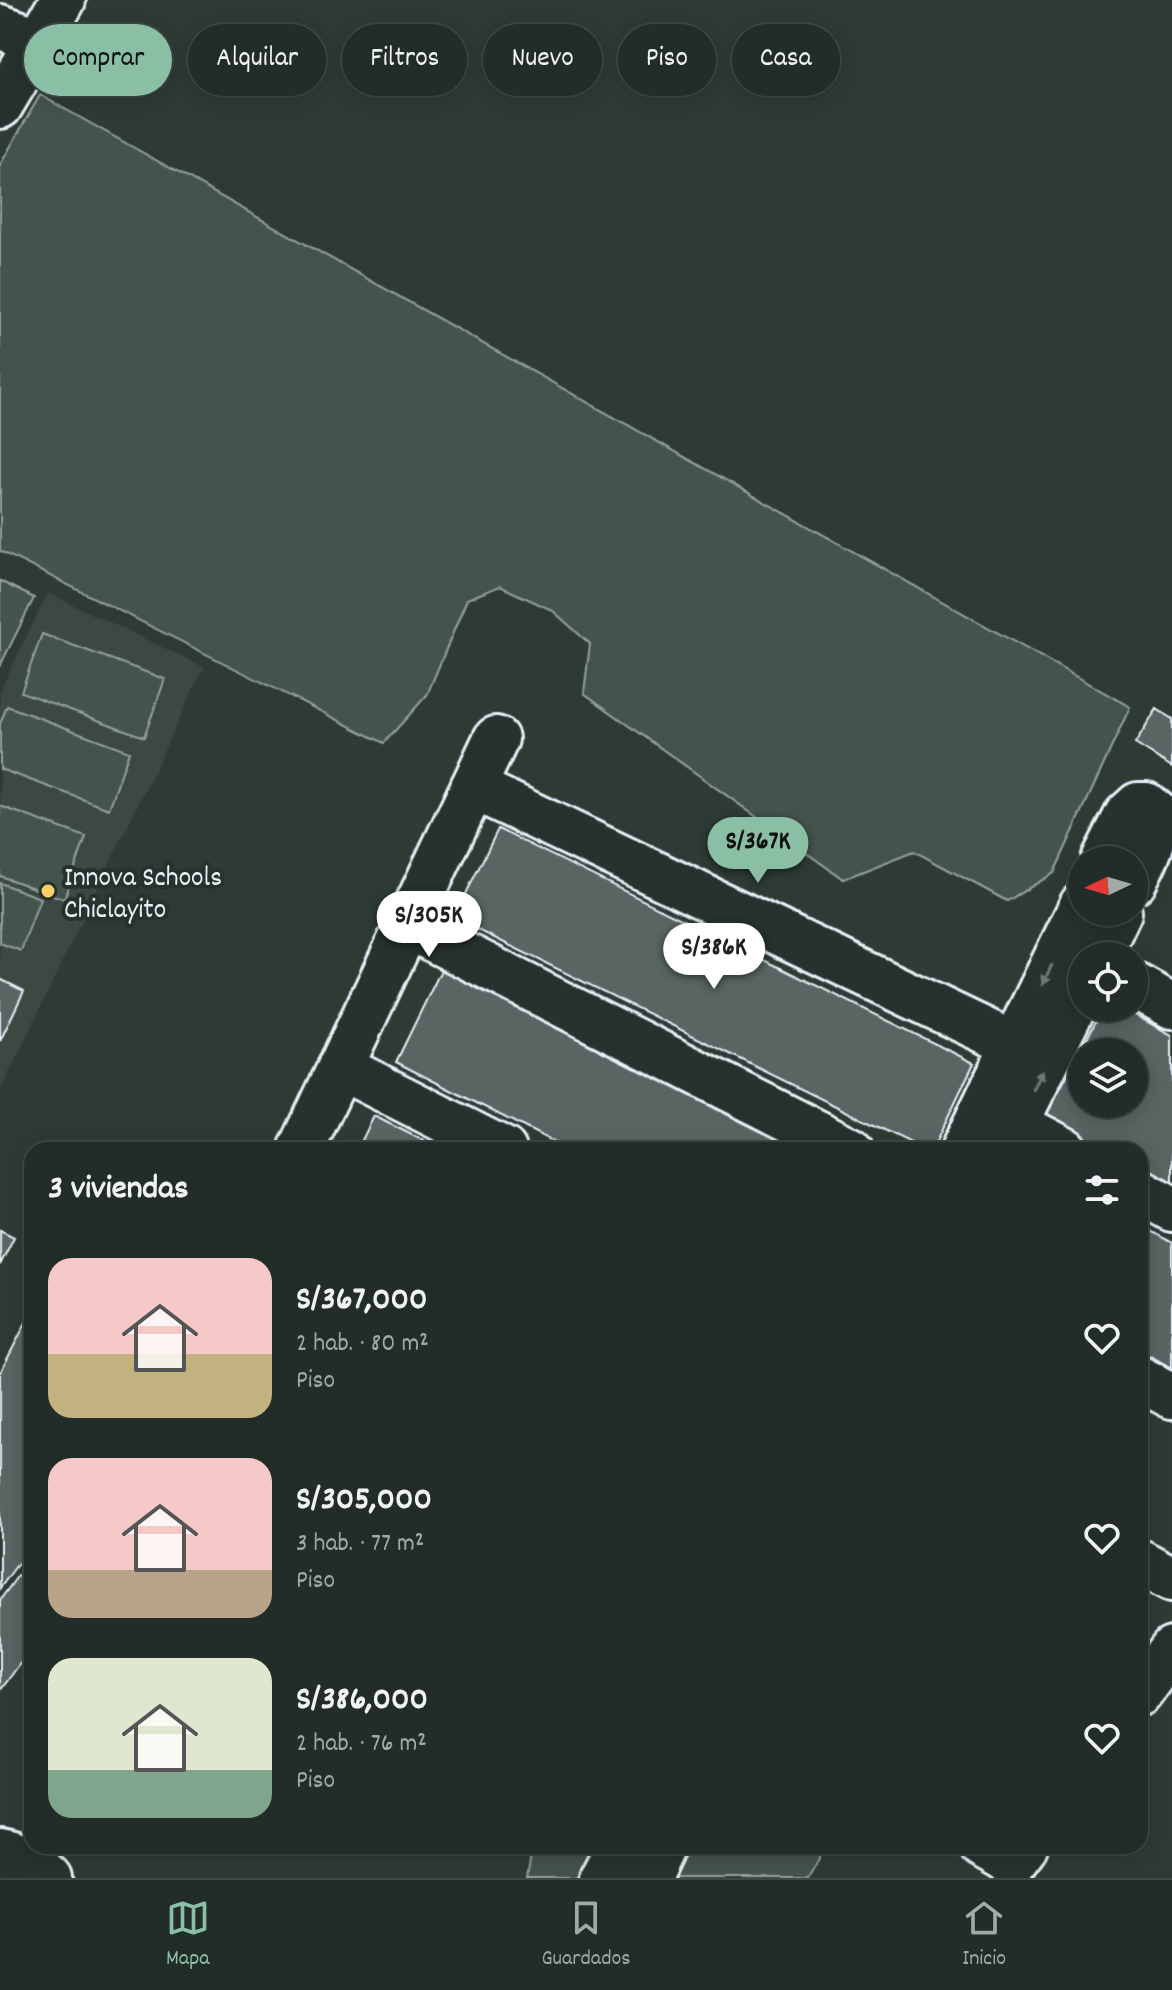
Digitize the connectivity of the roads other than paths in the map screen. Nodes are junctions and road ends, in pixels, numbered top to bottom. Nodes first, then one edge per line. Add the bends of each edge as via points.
1 (63, 0) edge
2 (20, 34) edge
3 (0, 106) edge
4 (496, 739) dead end
5 (473, 787) junction
6 (1111, 846) edge
7 (1148, 853) edge
8 (407, 926) junction
9 (1072, 926) edge
10 (1148, 993) edge
11 (1172, 1006) edge
12 (1068, 1013) edge
13 (1013, 1044) junction
14 (340, 1067) junction
15 (1002, 1127) edge
16 (305, 1142) edge
17 (488, 1142) edge
18 (835, 1142) edge
19 (977, 1142) edge
20 (1043, 1142) edge
21 (1148, 1196) edge
22 (1172, 1209) edge
23 (1148, 1383) edge
24 (1172, 1396) edge
25 (1148, 1566) edge
26 (1172, 1579) edge
27 (1172, 1650) edge
28 (1148, 1682) edge
29 (0, 1852) edge
30 (615, 1854) edge
31 (659, 1854) edge
32 (996, 1854) edge
33 (1019, 1854) edge
34 (49, 1878) edge
35 (602, 1878) edge
36 (648, 1878) edge

1 - 2 street
2 - 3 street
4 - 5 street
5 - 8 street
5 - 13 street
6 - 7 street via 1127,815 1146,805 1155,812 1157,825
8 - 14 street
8 - 18 street
9 -> 13 street
10 - 11 street
15 -> 12 street
13 - 15 street
14 - 16 street
14 - 17 street
15 - 19 street
15 - 20 street
21 - 22 street
23 - 24 street
25 - 26 street
27 - 28 street
29 - 34 street via 17,1855
30 - 35 street
31 - 36 street
32 - 33 street via 1012,1863

